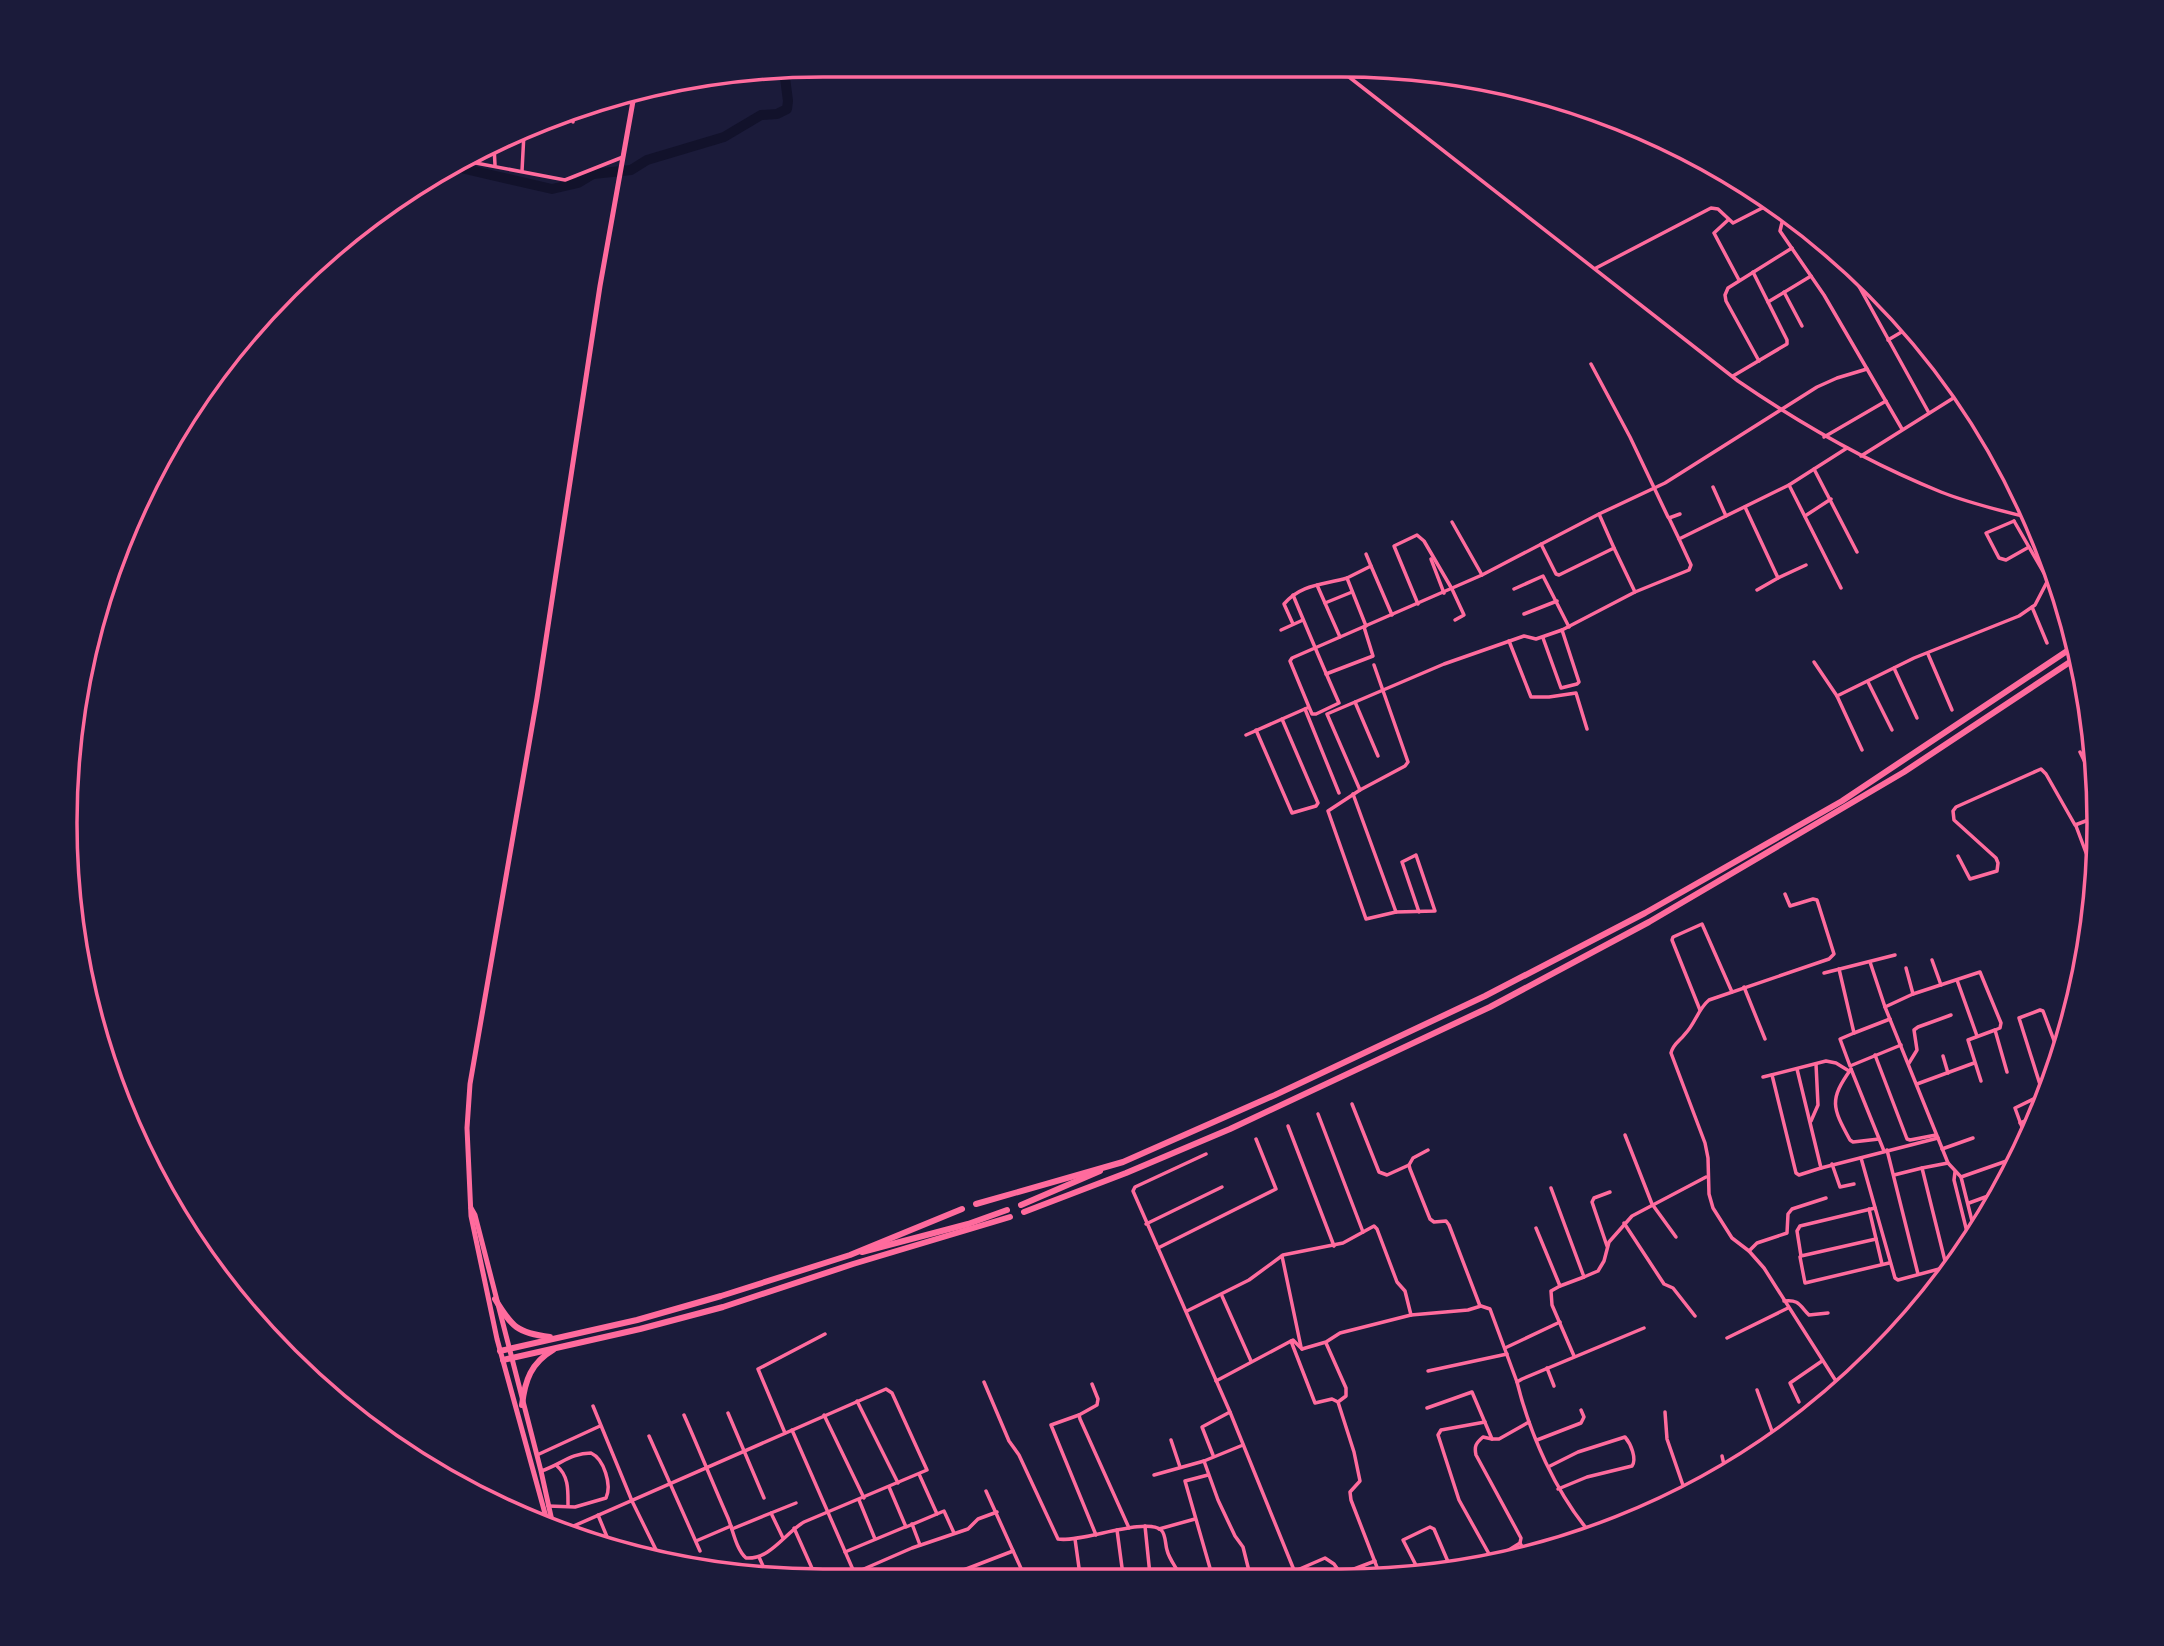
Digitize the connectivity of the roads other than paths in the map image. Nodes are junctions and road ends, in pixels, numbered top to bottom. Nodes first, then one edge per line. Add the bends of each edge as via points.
1 (1350, 77) edge
2 (633, 101) edge
3 (524, 140) edge
4 (494, 153) edge
5 (623, 157) junction
6 (476, 163) edge
7 (495, 166) junction
8 (522, 171) junction
9 (1762, 208) edge
10 (1728, 220) junction
11 (1782, 222) edge
12 (1792, 248) junction
13 (1596, 268) junction
14 (1753, 272) junction
15 (1811, 276) junction
16 (1739, 280) junction
17 (1858, 285) edge
18 (1784, 292) junction
19 (1768, 302) junction
20 (1802, 326) dead end
21 (1902, 331) edge
22 (1888, 340) junction
23 (1759, 361) junction
24 (1591, 364) dead end
25 (1867, 369) junction
26 (1733, 376) junction
27 (1953, 397) edge
28 (1886, 401) junction
29 (1782, 411) junction
30 (1929, 412) junction
31 (1902, 429) junction
32 (1824, 437) junction
33 (1847, 448) junction
34 (1861, 456) junction
35 (1814, 469) junction
36 (1788, 485) junction
37 (1713, 487) dead end
38 (1653, 488) junction
39 (1831, 499) junction
40 (1744, 507) junction
41 (1599, 514) junction
42 (1680, 514) dead end
43 (2013, 514) junction
44 (1726, 516) junction
45 (1805, 516) junction
46 (2020, 516) edge
47 (1669, 519) junction
48 (2014, 521) junction
49 (1452, 522) dead end
50 (1679, 538) junction
51 (1541, 544) junction
52 (2029, 547) junction
53 (1614, 548) junction
54 (1857, 552) dead end
55 (1366, 554) dead end
56 (1430, 555) junction
57 (1806, 565) dead end
58 (1371, 566) junction
59 (2042, 569) edge
60 (1482, 575) junction
61 (1347, 578) junction
62 (1779, 579) junction
63 (2047, 583) edge
64 (1317, 585) junction
65 (1841, 587) dead end
66 (1452, 589) junction
67 (1514, 589) dead end
68 (1757, 590) dead end
69 (1352, 592) junction
70 (1634, 592) junction
71 (1444, 593) junction
72 (1293, 595) junction
73 (1557, 601) junction
74 (1325, 603) junction
75 (1418, 604) junction
76 (2032, 607) junction
77 (1524, 614) dead end
78 (1392, 615) junction
79 (1303, 620) junction
80 (1455, 620) dead end
81 (1293, 624) junction
82 (1365, 626) junction
83 (1569, 627) junction
84 (1281, 630) dead end
85 (1562, 630) junction
86 (1340, 637) junction
87 (1543, 638) junction
88 (1509, 641) junction
89 (2047, 643) dead end
90 (1315, 648) junction
91 (2067, 651) edge
92 (1927, 653) junction
93 (1814, 662) dead end
94 (2070, 662) edge
95 (1374, 665) dead end
96 (1894, 668) junction
97 (1326, 674) junction
98 (1867, 681) junction
99 (1384, 690) junction
100 (1837, 696) junction
101 (1355, 702) junction
102 (1307, 708) junction
103 (1952, 710) dead end
104 (1917, 718) dead end
105 (1282, 719) junction
106 (1587, 729) dead end
107 (1256, 730) junction
108 (1892, 730) dead end
109 (1246, 735) dead end
110 (1862, 750) dead end
111 (2080, 752) dead end
112 (1378, 756) dead end
113 (2084, 762) edge
114 (1360, 790) junction
115 (1339, 793) dead end
116 (1353, 794) junction
117 (2087, 821) edge
118 (2076, 825) junction
119 (2086, 852) edge
120 (1958, 856) dead end
121 (1785, 894) dead end
122 (1396, 912) junction
123 (1419, 912) junction
124 (1895, 955) dead end
125 (1932, 960) dead end
126 (1870, 962) junction
127 (1906, 968) dead end
128 (1839, 969) junction
129 (1824, 973) dead end
130 (1957, 980) junction
131 (1941, 985) junction
132 (1744, 988) junction
133 (1732, 992) junction
134 (1913, 994) junction
135 (1885, 1007) junction
136 (1700, 1010) junction
137 (1951, 1015) dead end
138 (1890, 1018) junction
139 (1995, 1030) junction
140 (1854, 1033) junction
141 (1977, 1037) junction
142 (1765, 1039) dead end
143 (2054, 1041) edge
144 (1902, 1045) junction
145 (1875, 1055) junction
146 (1943, 1056) dead end
147 (1975, 1062) junction
148 (1909, 1063) junction
149 (1816, 1064) junction
150 (1797, 1069) junction
151 (1850, 1069) junction
152 (2007, 1072) dead end
153 (1948, 1073) junction
154 (1772, 1075) junction
155 (1763, 1077) dead end
156 (2041, 1079) edge
157 (1981, 1081) dead end
158 (1917, 1084) junction
159 (2033, 1099) edge
160 (1352, 1104) dead end
161 (1318, 1114) dead end
162 (1811, 1121) junction
163 (2024, 1122) edge
164 (2019, 1124) junction
165 (1288, 1126) dead end
166 (2021, 1129) edge
167 (1625, 1135) dead end
168 (1937, 1136) junction
169 (1973, 1138) dead end
170 (1256, 1139) dead end
171 (1879, 1139) junction
172 (1942, 1149) junction
173 (1428, 1150) dead end
174 (1886, 1151) junction
175 (1206, 1154) dead end
176 (1861, 1158) junction
177 (2006, 1161) edge
178 (1123, 1162) junction
179 (1948, 1163) junction
180 (1832, 1164) junction
181 (1409, 1165) junction
182 (1821, 1168) junction
183 (1922, 1168) junction
184 (1955, 1172) junction
185 (1894, 1175) junction
186 (1707, 1176) junction
187 (1961, 1177) junction
188 (1854, 1184) dead end
189 (1222, 1187) dead end
190 (1551, 1188) dead end
191 (1610, 1192) dead end
192 (1987, 1197) edge
193 (1826, 1198) dead end
194 (1969, 1203) junction
195 (976, 1204) dead end
196 (1652, 1204) junction
197 (471, 1208) junction
198 (1875, 1208) junction
199 (962, 1209) dead end
200 (1868, 1209) junction
201 (1973, 1219) edge
202 (1625, 1223) junction
203 (1146, 1224) junction
204 (1536, 1228) dead end
205 (1966, 1229) edge
206 (1363, 1233) junction
207 (1676, 1237) dead end
208 (1876, 1239) junction
209 (1334, 1246) junction
210 (1606, 1246) junction
211 (1158, 1248) junction
212 (1749, 1251) junction
213 (850, 1255) junction
214 (1282, 1256) junction
215 (1800, 1256) junction
216 (1944, 1261) edge
217 (1889, 1263) junction
218 (1882, 1264) junction
219 (1939, 1269) edge
220 (1918, 1274) junction
221 (1584, 1277) junction
222 (1560, 1286) junction
223 (1221, 1295) junction
224 (495, 1299) junction
225 (1784, 1301) junction
226 (1480, 1306) junction
227 (1788, 1308) junction
228 (1186, 1311) junction
229 (1828, 1313) dead end
230 (1411, 1315) junction
231 (1695, 1316) dead end
232 (1560, 1322) junction
233 (1644, 1328) dead end
234 (825, 1334) dead end
235 (555, 1338) junction
236 (1727, 1338) dead end
237 (1291, 1341) junction
238 (1326, 1342) junction
239 (557, 1348) junction
240 (509, 1349) junction
241 (1302, 1349) junction
242 (1504, 1349) junction
243 (500, 1351) junction
244 (1507, 1354) junction
245 (1574, 1356) junction
246 (511, 1358) junction
247 (503, 1360) junction
248 (1251, 1361) junction
249 (1822, 1361) junction
250 (1547, 1368) junction
251 (1428, 1371) dead end
252 (1216, 1381) junction
253 (1836, 1381) edge
254 (984, 1382) dead end
255 (1517, 1382) junction
256 (1092, 1384) dead end
257 (1554, 1386) dead end
258 (1757, 1390) dead end
259 (857, 1401) junction
260 (1338, 1402) junction
261 (1799, 1402) dead end
262 (523, 1405) junction
263 (593, 1406) dead end
264 (1426, 1408) dead end
265 (1581, 1410) dead end
266 (1230, 1412) junction
267 (1665, 1412) dead end
268 (728, 1413) dead end
269 (684, 1415) dead end
270 (824, 1415) junction
271 (1079, 1415) junction
272 (1485, 1422) junction
273 (1529, 1422) junction
274 (600, 1426) junction
275 (792, 1430) junction
276 (1772, 1431) edge
277 (785, 1433) junction
278 (649, 1436) dead end
279 (1492, 1439) junction
280 (1171, 1440) dead end
281 (1537, 1440) junction
282 (1244, 1445) junction
283 (745, 1451) junction
284 (537, 1455) junction
285 (1213, 1455) junction
286 (1722, 1456) dead end
287 (1204, 1461) junction
288 (1724, 1463) edge
289 (556, 1466) junction
290 (1549, 1466) junction
291 (706, 1467) junction
292 (1180, 1467) junction
293 (541, 1471) junction
294 (919, 1474) junction
295 (1154, 1475) dead end
296 (1208, 1475) junction
297 (898, 1483) junction
298 (670, 1484) junction
299 (1683, 1486) edge
300 (889, 1487) junction
301 (1558, 1489) junction
302 (986, 1491) dead end
303 (764, 1498) dead end
304 (861, 1499) junction
305 (632, 1501) junction
306 (796, 1503) dead end
307 (547, 1506) junction
308 (568, 1506) junction
309 (829, 1512) junction
310 (997, 1512) junction
311 (771, 1513) junction
312 (937, 1514) junction
313 (598, 1515) junction
314 (548, 1516) edge
315 (549, 1516) edge
316 (1195, 1519) junction
317 (912, 1524) junction
318 (574, 1526) edge
319 (732, 1527) junction
320 (906, 1527) junction
321 (1145, 1527) junction
322 (1586, 1527) edge
323 (794, 1528) junction
324 (1129, 1528) junction
325 (1159, 1529) junction
326 (1117, 1530) junction
327 (954, 1533) junction
328 (1096, 1535) junction
329 (607, 1537) edge
330 (783, 1538) junction
331 (1075, 1538) junction
332 (875, 1539) junction
333 (696, 1541) junction
334 (1520, 1543) junction
335 (920, 1545) junction
336 (1522, 1547) edge
337 (656, 1550) edge
338 (1510, 1550) edge
339 (700, 1551) dead end
340 (1013, 1551) junction
341 (845, 1552) junction
342 (1489, 1554) edge
343 (758, 1557) junction
344 (1375, 1561) junction
345 (1448, 1561) edge
346 (1415, 1565) edge
347 (763, 1566) edge
348 (1378, 1567) edge
349 (1355, 1568) edge
350 (812, 1569) edge
351 (850, 1569) edge
352 (864, 1569) edge
353 (966, 1569) edge
354 (1021, 1569) edge
355 (1079, 1569) edge
356 (1122, 1569) edge
357 (1149, 1569) edge
358 (1177, 1569) edge
359 (1210, 1569) edge
360 (1248, 1569) edge
361 (1293, 1569) edge
362 (1303, 1569) edge
363 (1337, 1569) edge

1 - 13 street
2 - 5 highway
3 - 8 street
4 - 7 street
5 - 8 street via 565,180
5 - 197 highway via 470,1084
6 - 7 street
7 - 8 street
9 - 10 street via 1733,223
10 - 13 street via 1711,208
10 - 16 street via 1714,233
11 - 12 street via 1780,229
12 - 14 street
12 - 15 street
13 - 26 street
14 - 16 street
14 - 19 street
15 - 18 street
15 - 25 street
16 - 23 street via 1725,295
17 - 22 street
18 - 19 street
18 - 20 street
19 - 23 street via 1787,344
21 - 22 street
22 - 30 street
23 - 26 street
24 - 38 street
25 - 28 street
25 - 29 street via 1817,387
26 - 29 street
27 - 30 street
28 - 31 street
28 - 32 street
29 - 32 street
29 - 38 street
30 - 31 street
31 - 34 street
32 - 33 street
33 - 34 street
33 - 35 street
34 - 43 street via 1942,492
35 - 36 street
35 - 39 street
36 - 40 street
36 - 45 street
37 - 44 street
38 - 41 street
38 - 47 street
39 - 45 street
39 - 54 street
40 - 44 street
40 - 62 street
41 - 51 street
41 - 53 street
42 - 47 street
43 - 46 street
43 - 48 street
44 - 50 street
45 - 65 street
47 - 50 street
48 - 52 street
48 - 52 street via 1986,533 1999,558 2006,560
49 - 60 street
50 - 70 street via 1689,570
51 - 53 street via 1559,575
51 - 60 street
52 - 59 street
53 - 70 street
55 - 58 street
56 - 66 street
56 - 71 street
56 - 75 street via 1417,535 1394,546
57 - 62 street
58 - 61 street
58 - 78 street
60 - 66 street
61 - 64 street
61 - 69 street
62 - 68 street
63 - 76 street
64 - 72 street
64 - 74 street
66 - 71 street
66 - 80 street via 1464,615
67 - 73 street via 1544,576
69 - 74 street
69 - 82 street
70 - 83 street
71 - 75 street
72 - 79 street
72 - 81 street via 1284,604
73 - 77 street
73 - 83 street
74 - 86 street
75 - 78 street
76 - 89 street
76 - 92 street via 1998,626
78 - 82 street
79 - 81 street
79 - 90 street
81 - 84 street
82 - 86 street
82 - 97 street via 1373,656
83 - 85 street
85 - 87 street
85 - 87 street via 1577,684 1561,688
86 - 90 street
87 - 88 street via 1524,636
88 - 99 street
88 - 106 street via 1531,697 1576,693
90 - 97 street
90 - 102 street via 1290,661
91 - 178 highway via 1842,801 1645,913 1430,1023
92 - 96 street
92 - 103 street
93 - 100 street
94 - 178 highway via 1904,772 1649,922 1490,1007 1230,1129 1126,1173 1023,1208
95 - 99 street
96 - 98 street
96 - 104 street
97 - 102 street via 1339,704 1316,715
98 - 100 street
98 - 108 street
99 - 101 street
99 - 114 street via 1408,762
100 - 110 street
101 - 112 street
101 - 114 street via 1327,715
102 - 105 street
102 - 115 street
105 - 107 street
105 - 107 street via 1316,806 1292,813
107 - 109 street
111 - 113 street
114 - 116 street
116 - 122 street
116 - 122 street via 1328,811 1366,919
117 - 118 street
118 - 119 street
118 - 120 street via 2041,769 1953,811 1954,820 1996,858 1997,871 1970,879
121 - 132 street via 1790,906 1817,900 1834,954
122 - 123 street
123 - 123 street via 1402,862 1416,855 1435,911
124 - 126 street
125 - 131 street
126 - 128 street
126 - 135 street
127 - 134 street
128 - 129 street
128 - 140 street
130 - 131 street
130 - 139 street via 1982,973 2001,1023
130 - 141 street
131 - 134 street
132 - 133 street
132 - 142 street
133 - 136 street via 1710,1000
133 - 136 street via 1702,924 1673,937
134 - 135 street
135 - 138 street
136 - 186 street via 1671,1053 1703,1135
137 - 148 street via 1915,1029 1917,1050
138 - 140 street
138 - 144 street
139 - 141 street
139 - 152 street
140 - 151 street via 1840,1039
141 - 147 street via 1968,1041
143 - 156 street via 2043,1011 2019,1018
144 - 145 street
144 - 148 street
145 - 151 street
145 - 168 street via 1908,1139
146 - 153 street
147 - 153 street
147 - 157 street
148 - 158 street
149 - 150 street
149 - 151 street via 1833,1062
149 - 162 street via 1818,1105
150 - 154 street
150 - 162 street
151 - 171 street
151 - 171 street via 1834,1100 1849,1139
153 - 158 street
154 - 155 street
154 - 182 street via 1796,1174
158 - 168 street
159 - 164 street via 2015,1108
160 - 181 street via 1380,1172 1387,1175
161 - 206 street
162 - 182 street
163 - 164 street
164 - 166 street
165 - 209 street
167 - 196 street
168 - 172 street
168 - 174 street
169 - 172 street
170 - 211 street via 1276,1189
171 - 174 street
172 - 179 street
173 - 181 street
174 - 176 street
174 - 185 street
175 - 203 street via 1133,1189
176 - 180 street
176 - 198 street
177 - 187 street
178 - 195 highway
179 - 183 street
179 - 184 street
180 - 182 street
180 - 188 street via 1840,1187
181 - 226 street via 1430,1219 1449,1225
183 - 185 street
183 - 216 street
184 - 187 street
184 - 205 street
185 - 220 street
186 - 196 street
186 - 212 street via 1713,1208 1732,1238
187 - 194 street
189 - 203 street
190 - 221 street
191 - 210 street via 1592,1202
192 - 194 street
193 - 212 street via 1792,1209 1787,1233 1758,1242
194 - 201 street
196 - 202 street
196 - 207 street
197 - 224 highway
197 - 243 highway
198 - 200 street
198 - 217 street
199 - 213 highway
200 - 208 street
200 - 215 street via 1799,1227
202 - 210 street
202 - 231 street via 1664,1284 1673,1288
203 - 211 street
204 - 222 street
206 - 209 street
206 - 230 street via 1376,1228
208 - 215 street
208 - 218 street
209 - 214 street
210 - 221 street via 1598,1271
211 - 228 street
212 - 225 street
213 - 235 highway via 637,1320
213 - 239 highway via 1009,1214 723,1307
214 - 223 street
214 - 241 street
215 - 218 street via 1805,1283
217 - 218 street
217 - 220 street via 1896,1279
219 - 220 street
221 - 222 street
222 - 232 street via 1551,1292
223 - 228 street
223 - 248 street
224 - 235 highway via 524,1332
224 - 240 highway
225 - 227 street
225 - 229 street via 1800,1303 1810,1315
226 - 230 street
226 - 242 street via 1490,1309
227 - 236 street
227 - 249 street
228 - 252 street
230 - 238 street via 1340,1333
232 - 242 street
232 - 245 street
233 - 245 street
234 - 277 street via 758,1369
235 - 240 highway
237 - 241 street
237 - 248 street
237 - 260 street via 1315,1403
238 - 241 street
238 - 260 street via 1346,1388 1346,1396
239 - 246 highway
239 - 262 highway via 533,1366
240 - 243 highway
240 - 246 highway
242 - 244 street
243 - 247 highway
244 - 251 street
244 - 255 street
245 - 250 street
246 - 247 highway
246 - 262 highway
247 - 314 highway
248 - 252 street
249 - 253 street
249 - 261 street via 1790,1383
250 - 255 street
250 - 257 street
252 - 266 street
254 - 331 street via 1058,1539
255 - 273 street
256 - 271 street via 1097,1405
258 - 276 street
259 - 270 street
259 - 294 street via 890,1390 926,1466 927,1471
259 - 297 street
260 - 344 street via 1360,1481 1350,1492 1351,1500
262 - 284 highway
263 - 274 street
264 - 272 street via 1472,1392
265 - 281 street via 1581,1423
266 - 282 street
266 - 285 street via 1202,1427
267 - 299 street via 1667,1439
268 - 283 street
269 - 291 street
270 - 275 street
270 - 304 street
271 - 324 street
271 - 328 street via 1051,1426
272 - 279 street
272 - 342 street via 1441,1430 1438,1435 1459,1500
273 - 279 street
273 - 281 street
274 - 284 street
274 - 305 street
275 - 277 street
275 - 309 street
277 - 283 street
278 - 298 street
279 - 334 street via 1478,1441 1476,1455 1519,1530
280 - 292 street
281 - 290 street
282 - 285 street
282 - 361 street
283 - 291 street
283 - 303 street
284 - 293 highway
285 - 287 street
286 - 288 street
287 - 292 street
287 - 296 street
289 - 293 street
289 - 308 street via 568,1485
289 - 308 street via 569,1456 594,1453 606,1477 606,1498
290 - 301 street
290 - 301 street via 1604,1443 1628,1440 1632,1466
291 - 298 street
291 - 319 street
292 - 295 street
293 - 307 highway
294 - 297 street
294 - 312 street
296 - 316 street via 1185,1481
296 - 360 street via 1243,1547
297 - 300 street
298 - 305 street
298 - 333 street
300 - 304 street
300 - 320 street
301 - 322 street
302 - 310 street
304 - 309 street
304 - 332 street
305 - 313 street
305 - 337 street
306 - 311 street
307 - 308 street
307 - 315 highway
309 - 323 street
309 - 341 street
310 - 327 street
310 - 340 street
311 - 319 street
311 - 330 street
312 - 317 street
312 - 327 street via 946,1512
313 - 318 street
313 - 329 street
316 - 325 street
316 - 359 street
317 - 320 street
317 - 335 street
319 - 333 street
319 - 343 street via 744,1556
320 - 332 street
321 - 324 street
321 - 325 street
321 - 357 street
323 - 330 street
323 - 350 street
324 - 326 street
325 - 358 street
326 - 328 street
326 - 356 street
327 - 335 street
328 - 331 street
330 - 343 street
331 - 355 street
332 - 341 street
333 - 339 street
334 - 336 street
334 - 338 street
335 - 352 street
340 - 353 street
340 - 354 street
341 - 351 street
343 - 347 street
344 - 348 street
344 - 349 street
345 - 346 street via 1430,1527 1403,1540
362 - 363 street via 1325,1558

